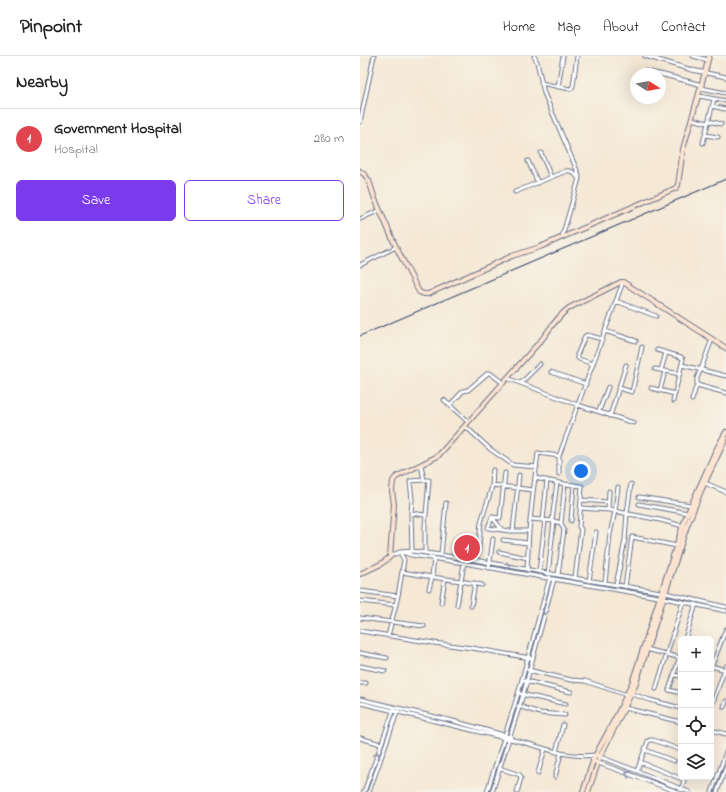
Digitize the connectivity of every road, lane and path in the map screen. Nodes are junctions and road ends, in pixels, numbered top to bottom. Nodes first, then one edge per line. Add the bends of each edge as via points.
1 (374, 56) edge
2 (534, 56) edge
3 (563, 56) edge
4 (578, 56) edge
5 (645, 56) edge
6 (692, 56) edge
7 (656, 58) edge
8 (708, 58) edge
9 (705, 72) junction
10 (666, 76) edge
11 (726, 77) edge
12 (541, 83) junction
13 (701, 86) junction
14 (558, 87) junction
15 (726, 92) edge
16 (698, 96) junction
17 (714, 99) junction
18 (726, 101) edge
19 (712, 106) junction
20 (725, 109) edge
21 (691, 119) junction
22 (360, 122) edge
23 (708, 122) junction
24 (721, 124) dead end
25 (705, 135) junction
26 (718, 137) dead end
27 (703, 143) dead end
28 (541, 153) dead end
29 (528, 162) dead end
30 (360, 171) edge
31 (551, 177) junction
32 (579, 180) junction
33 (538, 183) junction
34 (515, 192) dead end
35 (380, 210) junction
36 (360, 219) edge
37 (562, 237) junction
38 (396, 247) junction
39 (360, 265) edge
40 (623, 282) junction
41 (616, 301) junction
42 (656, 316) dead end
43 (605, 331) junction
44 (602, 339) junction
45 (712, 339) junction
46 (636, 341) dead end
47 (642, 347) dead end
48 (726, 348) edge
49 (657, 350) dead end
50 (666, 353) junction
51 (540, 364) dead end
52 (593, 364) junction
53 (626, 365) dead end
54 (682, 365) junction
55 (655, 369) dead end
56 (701, 369) junction
57 (726, 370) edge
58 (663, 371) junction
59 (551, 372) dead end
60 (680, 374) junction
61 (724, 375) edge
62 (508, 378) junction
63 (521, 383) junction
64 (503, 384) junction
65 (586, 384) junction
66 (697, 385) junction
67 (608, 387) dead end
68 (619, 388) junction
69 (651, 388) dead end
70 (660, 391) junction
71 (726, 393) edge
72 (675, 394) junction
73 (444, 400) dead end
74 (692, 400) dead end
75 (673, 401) dead end
76 (450, 405) junction
77 (578, 405) junction
78 (600, 411) junction
79 (610, 416) junction
80 (634, 423) dead end
81 (467, 424) junction
82 (726, 432) edge
83 (726, 438) edge
84 (559, 456) junction
85 (421, 465) junction
86 (537, 468) junction
87 (493, 470) dead end
88 (506, 474) dead end
89 (559, 474) dead end
90 (519, 475) dead end
91 (535, 478) junction
92 (424, 480) junction
93 (547, 480) junction
94 (557, 482) junction
95 (705, 483) junction
96 (566, 484) junction
97 (631, 484) dead end
98 (492, 485) junction
99 (574, 485) junction
100 (504, 486) junction
101 (618, 487) dead end
102 (518, 488) junction
103 (533, 490) junction
104 (610, 491) dead end
105 (726, 492) edge
106 (639, 497) dead end
107 (581, 500) junction
108 (608, 502) junction
109 (446, 503) dead end
110 (639, 504) dead end
111 (691, 505) junction
112 (580, 508) junction
113 (608, 510) junction
114 (615, 511) junction
115 (411, 513) junction
116 (627, 514) junction
117 (690, 514) junction
118 (425, 515) junction
119 (492, 518) junction
120 (530, 519) junction
121 (544, 521) junction
122 (553, 521) junction
123 (571, 521) dead end
124 (561, 523) junction
125 (683, 526) junction
126 (502, 530) junction
127 (513, 531) junction
128 (529, 531) junction
129 (596, 532) dead end
130 (493, 539) dead end
131 (503, 540) dead end
132 (528, 543) junction
133 (677, 546) junction
134 (412, 551) junction
135 (400, 552) junction
136 (499, 552) dead end
137 (425, 553) junction
138 (441, 555) junction
139 (390, 557) junction
140 (434, 558) junction
141 (528, 558) junction
142 (476, 560) junction
143 (464, 563) junction
144 (490, 563) junction
145 (489, 568) junction
146 (527, 570) junction
147 (402, 572) junction
148 (539, 572) junction
149 (360, 574) edge
150 (549, 574) junction
151 (557, 575) junction
152 (432, 577) junction
153 (549, 578) junction
154 (575, 578) junction
155 (445, 579) junction
156 (554, 579) junction
157 (461, 581) junction
158 (589, 581) junction
159 (475, 583) junction
160 (605, 583) junction
161 (482, 585) dead end
162 (616, 585) junction
163 (625, 587) junction
164 (429, 590) dead end
165 (360, 591) edge
166 (663, 595) junction
167 (398, 596) junction
168 (360, 601) edge
169 (683, 602) junction
170 (441, 603) dead end
171 (696, 604) junction
172 (396, 605) junction
173 (457, 605) dead end
174 (471, 606) dead end
175 (726, 607) edge
176 (726, 610) edge
177 (360, 618) edge
178 (390, 622) junction
179 (424, 626) dead end
180 (726, 629) edge
181 (360, 631) edge
182 (388, 636) junction
183 (686, 636) edge
184 (646, 649) junction
185 (360, 653) edge
186 (666, 654) junction
187 (716, 654) joint
188 (678, 657) edge
189 (387, 658) dead end
190 (528, 658) junction
191 (533, 658) junction
192 (714, 659) edge
193 (678, 663) edge
194 (360, 666) edge
195 (726, 666) edge
196 (714, 668) edge
197 (525, 669) junction
198 (530, 670) junction
199 (725, 670) edge
200 (385, 671) dead end
201 (674, 674) junction
202 (678, 675) edge
203 (522, 680) junction
204 (527, 681) junction
205 (360, 683) edge
206 (366, 683) dead end
207 (656, 689) dead end
208 (571, 692) dead end
209 (678, 692) edge
210 (518, 694) junction
211 (632, 694) junction
212 (523, 695) junction
213 (627, 695) junction
214 (360, 699) edge
215 (714, 700) edge
216 (726, 701) edge
217 (360, 703) edge
218 (566, 704) dead end
219 (514, 706) junction
220 (519, 707) junction
221 (678, 707) edge
222 (724, 707) dead end
223 (625, 708) junction
224 (394, 709) junction
225 (398, 710) junction
226 (565, 715) dead end
227 (678, 721) edge
228 (563, 725) dead end
229 (714, 731) edge
230 (726, 734) edge
231 (504, 736) junction
232 (360, 738) edge
233 (509, 738) junction
234 (381, 744) junction
235 (545, 749) junction
236 (678, 749) edge
237 (645, 750) junction
238 (556, 752) junction
239 (561, 752) junction
240 (726, 752) edge
241 (595, 755) junction
242 (589, 756) junction
243 (600, 757) junction
244 (593, 761) junction
245 (674, 761) dead end
246 (640, 762) junction
247 (598, 763) junction
248 (726, 767) edge
249 (499, 768) junction
250 (637, 771) junction
251 (538, 773) dead end
252 (555, 777) dead end
253 (680, 791) edge
254 (364, 792) edge
255 (369, 792) edge
256 (487, 792) edge
257 (492, 792) edge
258 (517, 792) edge
259 (583, 792) edge
260 (588, 792) edge
261 (689, 792) edge
262 (712, 792) edge
263 (717, 792) edge

1 - 22 street
2 - 12 street
3 - 14 street
4 - 14 street via 573,88
5 - 7 street
6 - 8 street
7 - 9 street
8 - 9 street
9 - 11 street
9 - 13 street
10 - 13 street
12 - 14 street
12 - 32 street
13 - 15 street
13 - 16 street
16 - 17 street
16 - 21 street
17 - 18 street
17 - 19 street
19 - 20 street
19 - 23 street
21 - 23 street
21 - 37 street via 676,188
23 - 24 street
23 - 25 street
25 - 26 street
25 - 27 street
28 - 31 street
29 - 33 street
30 - 35 street via 365,175
31 - 32 street via 569,170
31 - 33 street
32 - 37 street
33 - 34 street
35 - 36 street
35 - 38 street
37 - 38 street via 512,256 428,294 419,292
38 - 39 street
40 - 41 street
40 - 45 street
40 - 62 street via 563,312
41 - 42 street
41 - 43 street
43 - 44 street
43 - 46 street
44 - 52 street
44 - 52 street via 585,336 577,355 579,359
45 - 48 street
45 - 56 street
47 - 68 street via 632,392
49 - 50 street
50 - 54 street via 683,358
50 - 58 street
51 - 63 street
52 - 65 street
53 - 68 street
54 - 56 street
54 - 60 street
55 - 58 street
56 - 61 street
56 - 66 street via 696,378
57 - 61 street
58 - 60 street
58 - 70 street
59 - 65 street
60 - 72 street
62 - 63 street
62 - 64 street
63 - 77 street
64 - 76 street via 488,373 468,390 463,391
64 - 81 street
65 - 77 street
66 - 71 street
66 - 74 street
67 - 78 street
68 - 79 street
69 - 70 street
70 - 72 street
72 - 75 street
73 - 76 street
76 - 81 street
77 - 78 street
77 - 84 street
78 - 79 street
79 - 80 street
81 - 85 street via 438,456
81 - 86 street via 490,449 513,465
82 - 111 street
83 - 95 street
84 - 86 street via 538,453
84 - 89 street
85 - 92 street
85 - 139 street via 393,481
86 - 91 street
87 - 98 street
88 - 100 street
90 - 102 street
91 - 93 street
91 - 103 street
92 - 115 street via 410,481
92 - 118 street via 429,480
93 - 94 street
93 - 121 street
94 - 96 street
94 - 122 street
95 - 105 street
95 - 117 street
96 - 99 street
96 - 124 street
97 - 116 street
98 - 100 street
98 - 142 street via 484,510
99 - 107 street via 582,486
99 - 123 street
100 - 102 street
100 - 119 street via 500,518
101 - 114 street
102 - 103 street
102 - 127 street
103 - 120 street
104 - 108 street
106 - 111 street
107 - 108 street
107 - 112 street
108 - 113 street
109 - 138 street
110 - 117 street
111 - 117 street
112 - 113 street
112 - 154 street via 581,529
113 - 114 street
114 - 116 street
114 - 160 street
115 - 118 street
115 - 134 street
116 - 125 street
116 - 162 street via 625,540
117 - 125 street
117 - 166 street
118 - 137 street
119 - 126 street
119 - 126 street via 488,528
120 - 121 street
120 - 128 street
121 - 122 street
121 - 148 street
122 - 124 street
122 - 150 street
124 - 151 street via 564,530
125 - 133 street
126 - 127 street
127 - 128 street
128 - 132 street
129 - 158 street
130 - 144 street
131 - 132 street
132 - 141 street
133 - 163 street via 632,537
133 - 166 street
134 - 135 street
134 - 137 street
135 - 139 street
135 - 140 street
135 - 147 street via 404,560
136 - 141 street
137 - 138 street
138 - 142 street
139 - 149 street
140 - 143 street
140 - 152 street
141 - 146 street
142 - 144 street
143 - 145 street
143 - 157 street
144 - 145 street
144 -> 146 street
145 - 153 street
146 - 148 street
147 - 152 street
147 - 167 street
148 - 150 street
150 - 151 street
150 - 153 street
151 - 154 street
151 - 156 street
152 - 155 street
152 - 164 street
153 - 156 street
153 - 190 street
154 - 158 street
155 - 157 street
155 - 170 street
156 - 166 street
156 -> 191 street
157 - 159 street
157 - 173 street
158 - 160 street
159 - 161 street
159 - 174 street
160 - 162 street
162 - 163 street
163 - 166 street
165 - 167 street
166 - 169 street
166 - 175 street
166 - 184 street
167 - 172 street
168 - 172 street
169 - 171 street
169 - 186 street
171 - 176 street
171 - 183 street
172 - 178 street
177 - 178 street
178 - 179 street
178 - 182 street
180 - 187 street
181 - 182 street
182 - 190 street
184 - 186 street
184 - 211 street
184 - 213 street
185 - 189 street
186 - 188 street
186 - 207 street
187 - 192 street
190 - 191 street
190 - 197 street
191 - 198 street
193 - 201 street
194 - 200 street
195 - 199 street
196 - 199 street
197 - 198 street
197 - 203 street
198 - 204 street
198 - 213 street via 585,681
199 - 215 street
201 - 202 street
201 - 209 street via 669,690
203 - 204 street
203 - 210 street
204 - 208 street
204 - 212 street
205 - 206 street
210 - 212 street
210 - 219 street
211 - 221 street
211 - 223 street
212 - 218 street
212 - 220 street
213 - 241 street
214 - 224 street
216 - 222 street
217 - 224 street
219 - 220 street
219 - 231 street
220 - 226 street via 540,713
220 - 233 street
223 - 227 street
223 - 243 street
224 - 225 street
224 - 234 street
225 - 231 street
225 - 255 street
228 - 238 street
229 - 230 street
231 - 233 street
231 - 256 street
232 - 234 street
233 - 235 street
233 - 249 street
254 -> 234 street
235 - 238 street
235 - 251 street
236 - 237 street via 651,740 648,741
237 - 245 street
237 - 246 street
238 - 239 street
239 - 242 street
239 - 252 street
240 - 262 street
241 - 242 street
241 - 243 street
241 - 244 street
242 - 244 street
243 - 247 street
243 - 250 street
244 - 247 street
244 - 259 street
246 - 250 street
246 - 253 street via 682,779 684,781
253 -> 247 street
247 - 260 street
248 - 263 street
249 - 257 street
249 - 258 street via 520,775
250 - 253 street
253 - 261 street

